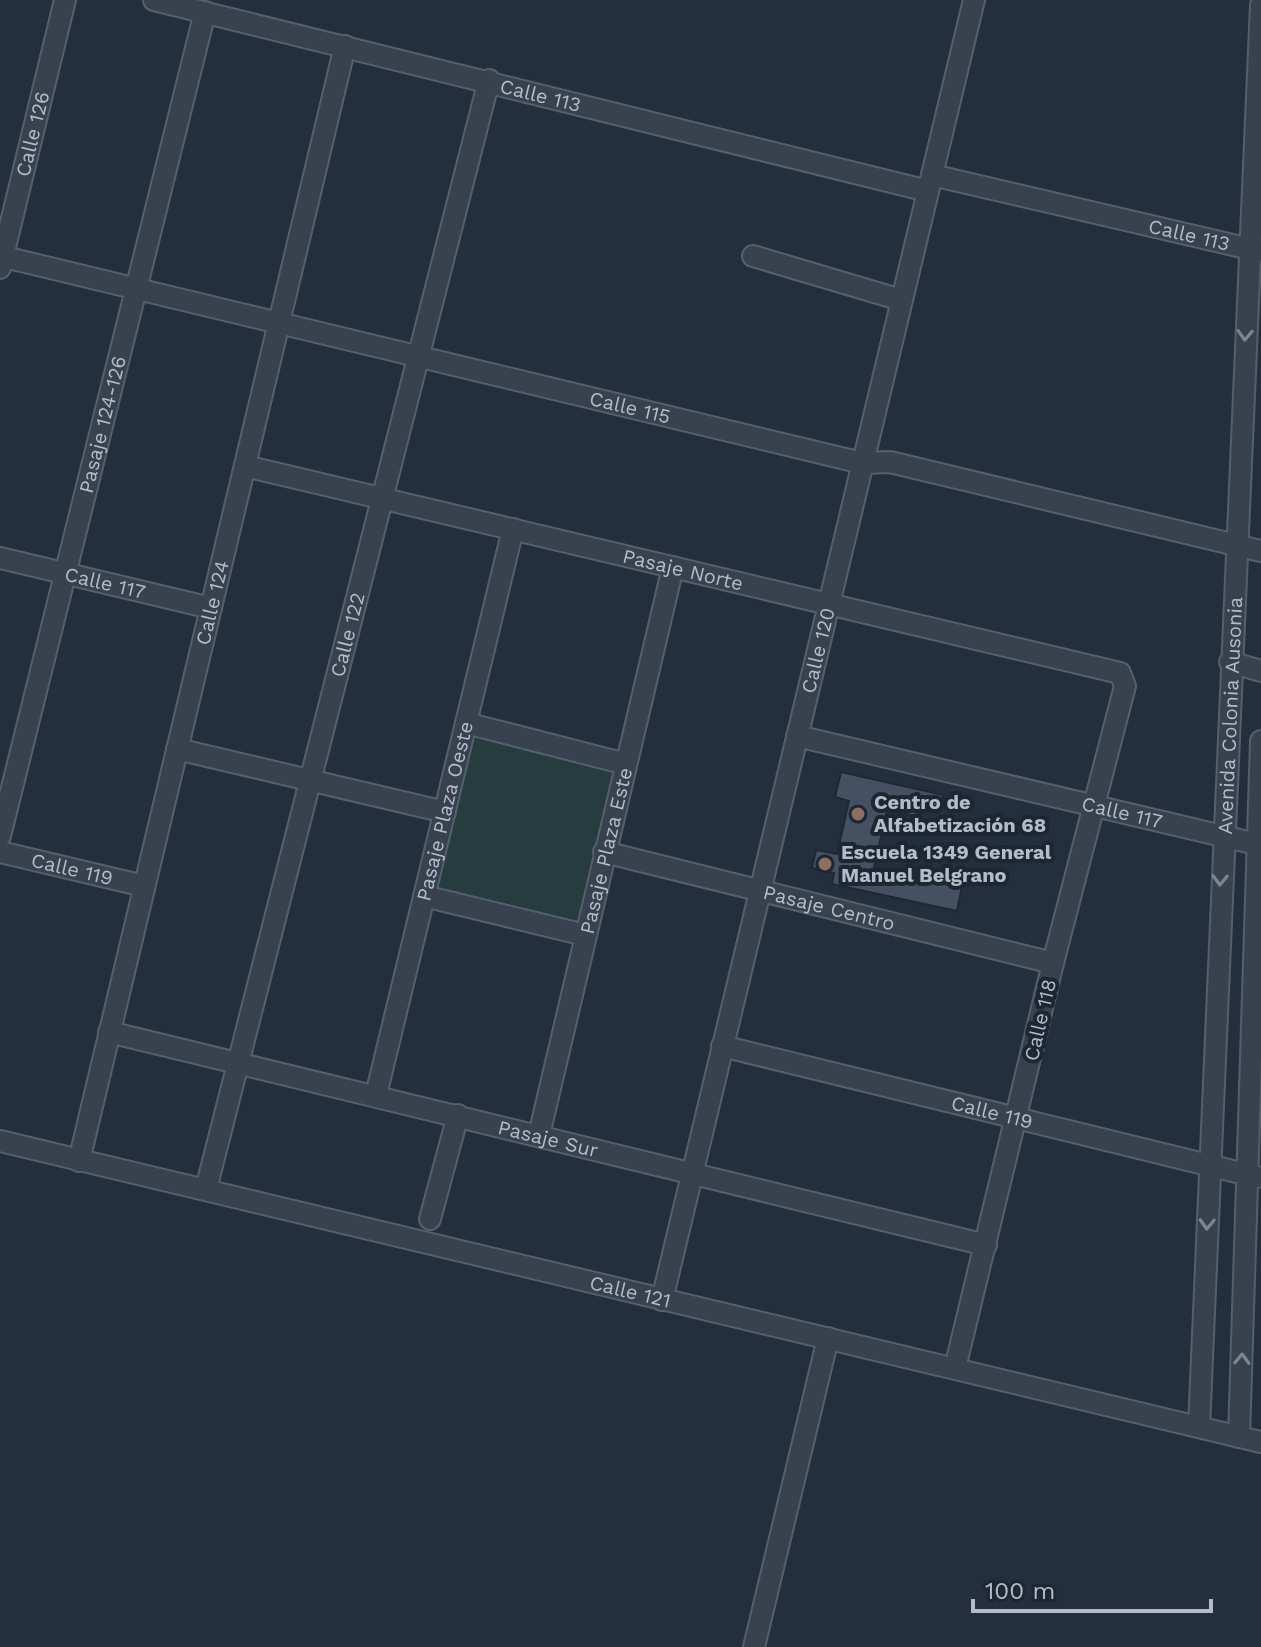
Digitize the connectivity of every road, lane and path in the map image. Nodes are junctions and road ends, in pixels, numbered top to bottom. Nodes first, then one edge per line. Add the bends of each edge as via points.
1 (65, 0) edge
2 (154, 0) edge
3 (974, 0) edge
4 (1261, 5) edge
5 (205, 12) junction
6 (345, 46) junction
7 (489, 80) junction
8 (930, 183) junction
9 (1255, 250) edge
10 (753, 256) dead end
11 (1, 260) edge
12 (136, 289) junction
13 (901, 300) junction
14 (278, 323) junction
15 (418, 357) junction
16 (862, 463) junction
17 (245, 466) junction
18 (382, 496) junction
19 (513, 529) junction
20 (1236, 545) junction
21 (1261, 551) edge
22 (0, 558) edge
23 (673, 567) junction
24 (65, 573) junction
25 (828, 605) junction
26 (211, 608) junction
27 (1230, 662) junction
28 (1261, 671) edge
29 (1120, 673) joint
30 (466, 723) junction
31 (797, 736) junction
32 (1261, 741) edge
33 (177, 749) junction
34 (626, 764) junction
35 (310, 781) junction
36 (1093, 804) junction
37 (445, 812) junction
38 (0, 836) edge
39 (1222, 836) junction
40 (1259, 845) edge
41 (0, 852) edge
42 (604, 852) junction
43 (144, 886) junction
44 (760, 891) junction
45 (424, 896) junction
46 (585, 935) junction
47 (1053, 963) junction
48 (109, 1032) junction
49 (722, 1046) junction
50 (237, 1065) junction
51 (376, 1095) junction
52 (458, 1115) junction
53 (1017, 1118) junction
54 (539, 1135) junction
55 (0, 1141) edge
56 (79, 1161) junction
57 (1209, 1167) junction
58 (692, 1172) junction
59 (1254, 1176) edge
60 (206, 1189) junction
61 (430, 1219) dead end
62 (986, 1245) junction
63 (662, 1300) junction
64 (828, 1338) junction
65 (955, 1368) junction
66 (1199, 1427) junction
67 (1239, 1437) junction
68 (1261, 1442) edge
69 (754, 1647) edge

1 - 11 street, Calle 126
2 - 5 street, Calle 113
3 - 8 street, Calle 120
4 - 9 street, Avenida Colonia Ausonia
5 - 6 street, Calle 113
5 - 12 street, Pasaje 124-126
6 - 7 street, Calle 113
6 - 14 street, Calle 124
7 - 8 street, Calle 113
7 - 15 street, Calle 122
8 - 9 street, Calle 113
8 - 13 street, Calle 120
9 -> 20 street, Avenida Colonia Ausonia
10 - 13 street
11 - 12 street, Calle 115
12 - 14 street, Calle 115
12 - 24 street, Pasaje 124-126
13 - 16 street, Calle 120
14 - 15 street, Calle 115
14 - 17 street, Calle 124
15 - 16 street, Calle 115
15 - 18 street, Calle 122
16 - 20 street, Calle 115 via 890,462
16 - 25 street, Calle 120
17 - 18 street, Pasaje Norte
17 - 26 street, Calle 124
18 - 19 street, Pasaje Norte
18 - 35 street, Calle 122
19 - 23 street, Pasaje Norte
19 - 30 street, Pasaje Plaza Oeste
20 - 21 street, Calle 115
20 - 27 street, Avenida Colonia Ausonia
22 - 24 street, Calle 117
23 - 25 street, Pasaje Norte
23 - 34 street, Pasaje Plaza Este
24 - 26 street, Calle 117
24 - 38 street, Pasaje 124-126
25 - 29 street, Pasaje Norte
25 - 31 street, Calle 120
26 - 33 street, Calle 124
27 - 28 street
27 - 39 street, Avenida Colonia Ausonia
29 - 36 street, Calle 118 via 1125,686
30 - 34 street
30 - 37 street, Pasaje Plaza Oeste
31 - 36 street, Calle 117
31 - 44 street, Calle 120
32 - 40 street, Avenida Colonia Ausonia
33 - 35 street
33 - 43 street, Calle 124
34 - 42 street, Pasaje Plaza Este
35 - 37 street
35 - 50 street, Calle 122
36 - 39 street, Calle 117
36 - 47 street, Calle 118
37 - 45 street, Pasaje Plaza Oeste
39 - 40 street, Calle 117
39 -> 57 street, Avenida Colonia Ausonia
40 - 59 street, Avenida Colonia Ausonia
41 - 43 street, Calle 119
42 - 44 street, Pasaje Centro
42 - 46 street, Pasaje Plaza Este
43 - 48 street, Calle 124
44 - 47 street, Pasaje Centro
44 - 49 street, Calle 120
45 - 46 street
45 - 51 street, Pasaje Plaza Oeste
46 - 54 street, Pasaje Plaza Este
47 - 53 street, Calle 118
48 - 50 street, Pasaje Sur
48 - 56 street, Calle 124
49 - 53 street, Calle 119
49 - 58 street, Calle 120
50 - 51 street, Pasaje Sur
50 - 60 street, Calle 122
51 - 52 street, Pasaje Sur
52 - 54 street, Pasaje Sur
52 - 61 street
53 - 57 street, Calle 119
53 - 62 street, Calle 118
54 - 58 street, Pasaje Sur
55 - 56 street, Calle 121
56 - 60 street, Calle 121
57 - 59 street, Calle 119
57 -> 66 street, Avenida Colonia Ausonia
58 - 62 street, Pasaje Sur
58 - 63 street, Calle 120
67 -> 59 street, Avenida Colonia Ausonia
60 - 63 street, Calle 121
62 - 65 street, Calle 118
63 - 64 street, Calle 121
64 - 65 street, Calle 121
64 - 69 street
65 - 66 street, Calle 121
66 - 67 street, Calle 121
67 - 68 street, Calle 121

